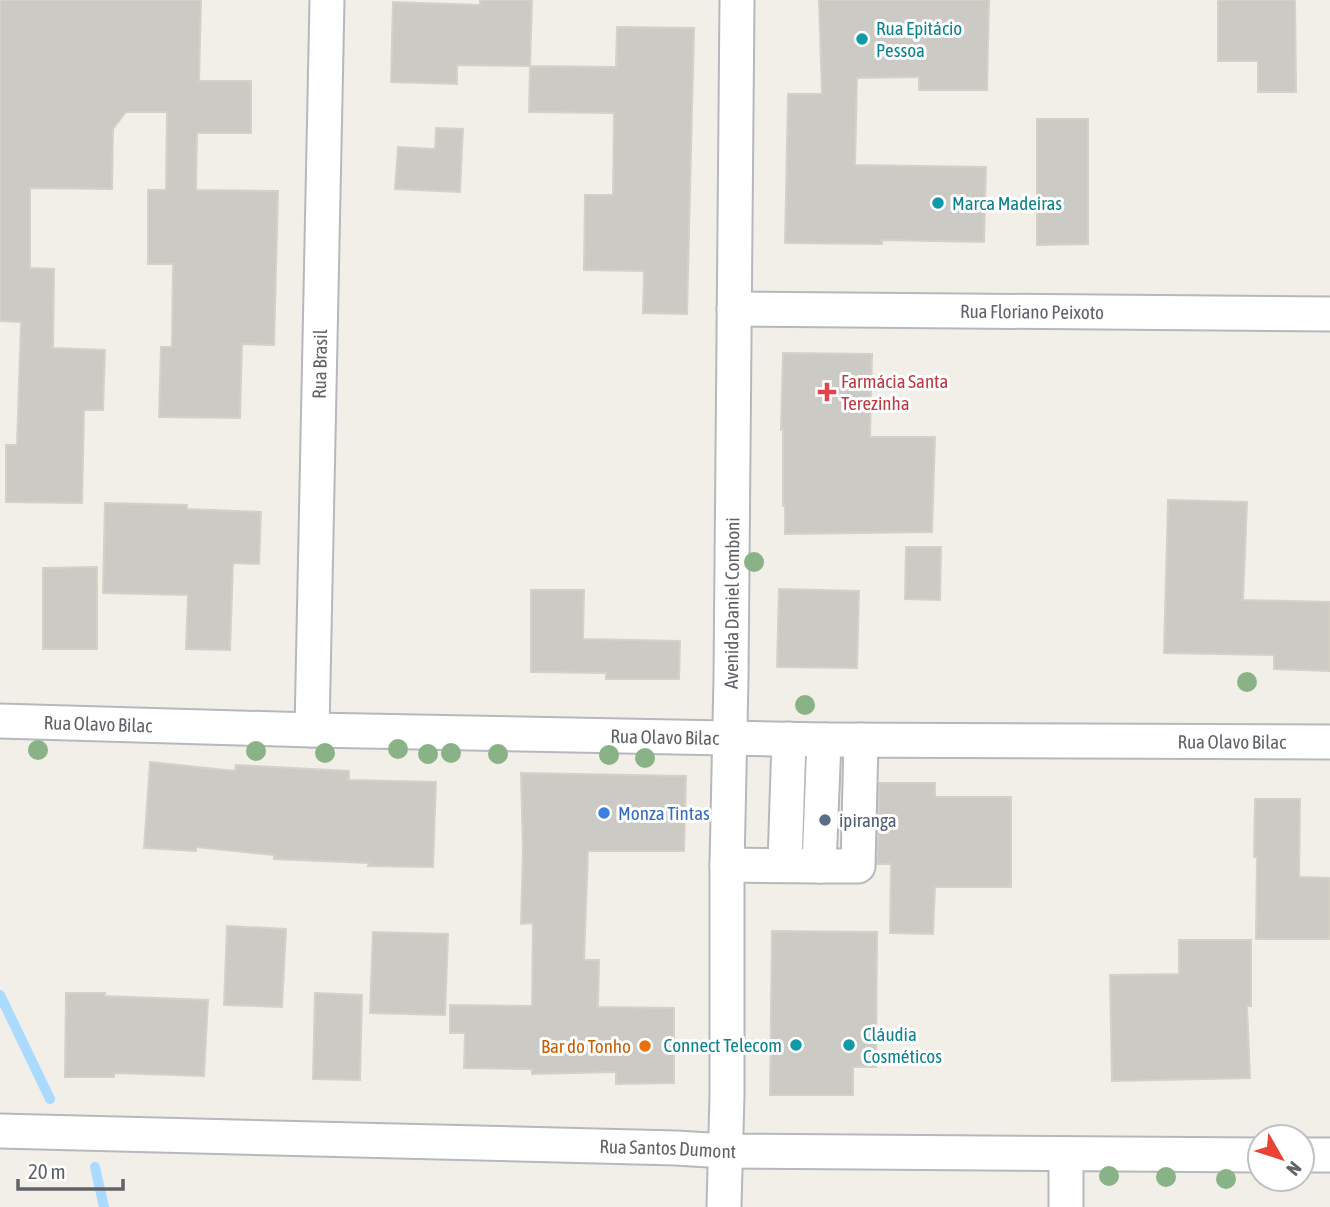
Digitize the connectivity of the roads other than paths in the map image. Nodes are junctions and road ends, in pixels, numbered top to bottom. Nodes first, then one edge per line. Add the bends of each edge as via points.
1 (327, 0) edge
2 (737, 0) edge
3 (734, 309) junction
4 (1330, 314) edge
5 (0, 720) edge
6 (312, 730) junction
7 (730, 738) junction
8 (789, 739) junction
9 (824, 740) junction
10 (861, 740) junction
11 (1330, 742) edge
12 (727, 865) junction
13 (786, 865) junction
14 (819, 866) junction
15 (0, 1131) edge
16 (726, 1151) junction
17 (1066, 1154) junction
18 (1246, 1155) edge
19 (724, 1207) edge
20 (1066, 1207) edge

1 - 6 street, Rua Brasil
2 - 3 street, Avenida Daniel Comboni
3 - 4 street, Rua Floriano Peixoto
3 - 7 street, Avenida Daniel Comboni
5 - 6 street, Rua Olavo Bilac
6 - 7 street, Rua Olavo Bilac
7 - 8 street, Rua Olavo Bilac
7 - 12 street, Avenida Daniel Comboni
8 - 9 street, Rua Olavo Bilac
8 - 13 street
9 - 10 street, Rua Olavo Bilac
9 - 14 street
10 - 11 street, Rua Olavo Bilac
10 - 14 street via 858,866
12 - 13 street
12 - 16 street, Avenida Daniel Comboni
13 - 14 street
15 - 16 street, Rua Santos Dumont
16 - 17 street, Rua Santos Dumont
16 - 19 street, Avenida Daniel Comboni
17 - 18 street, Rua Santos Dumont
17 - 20 street

